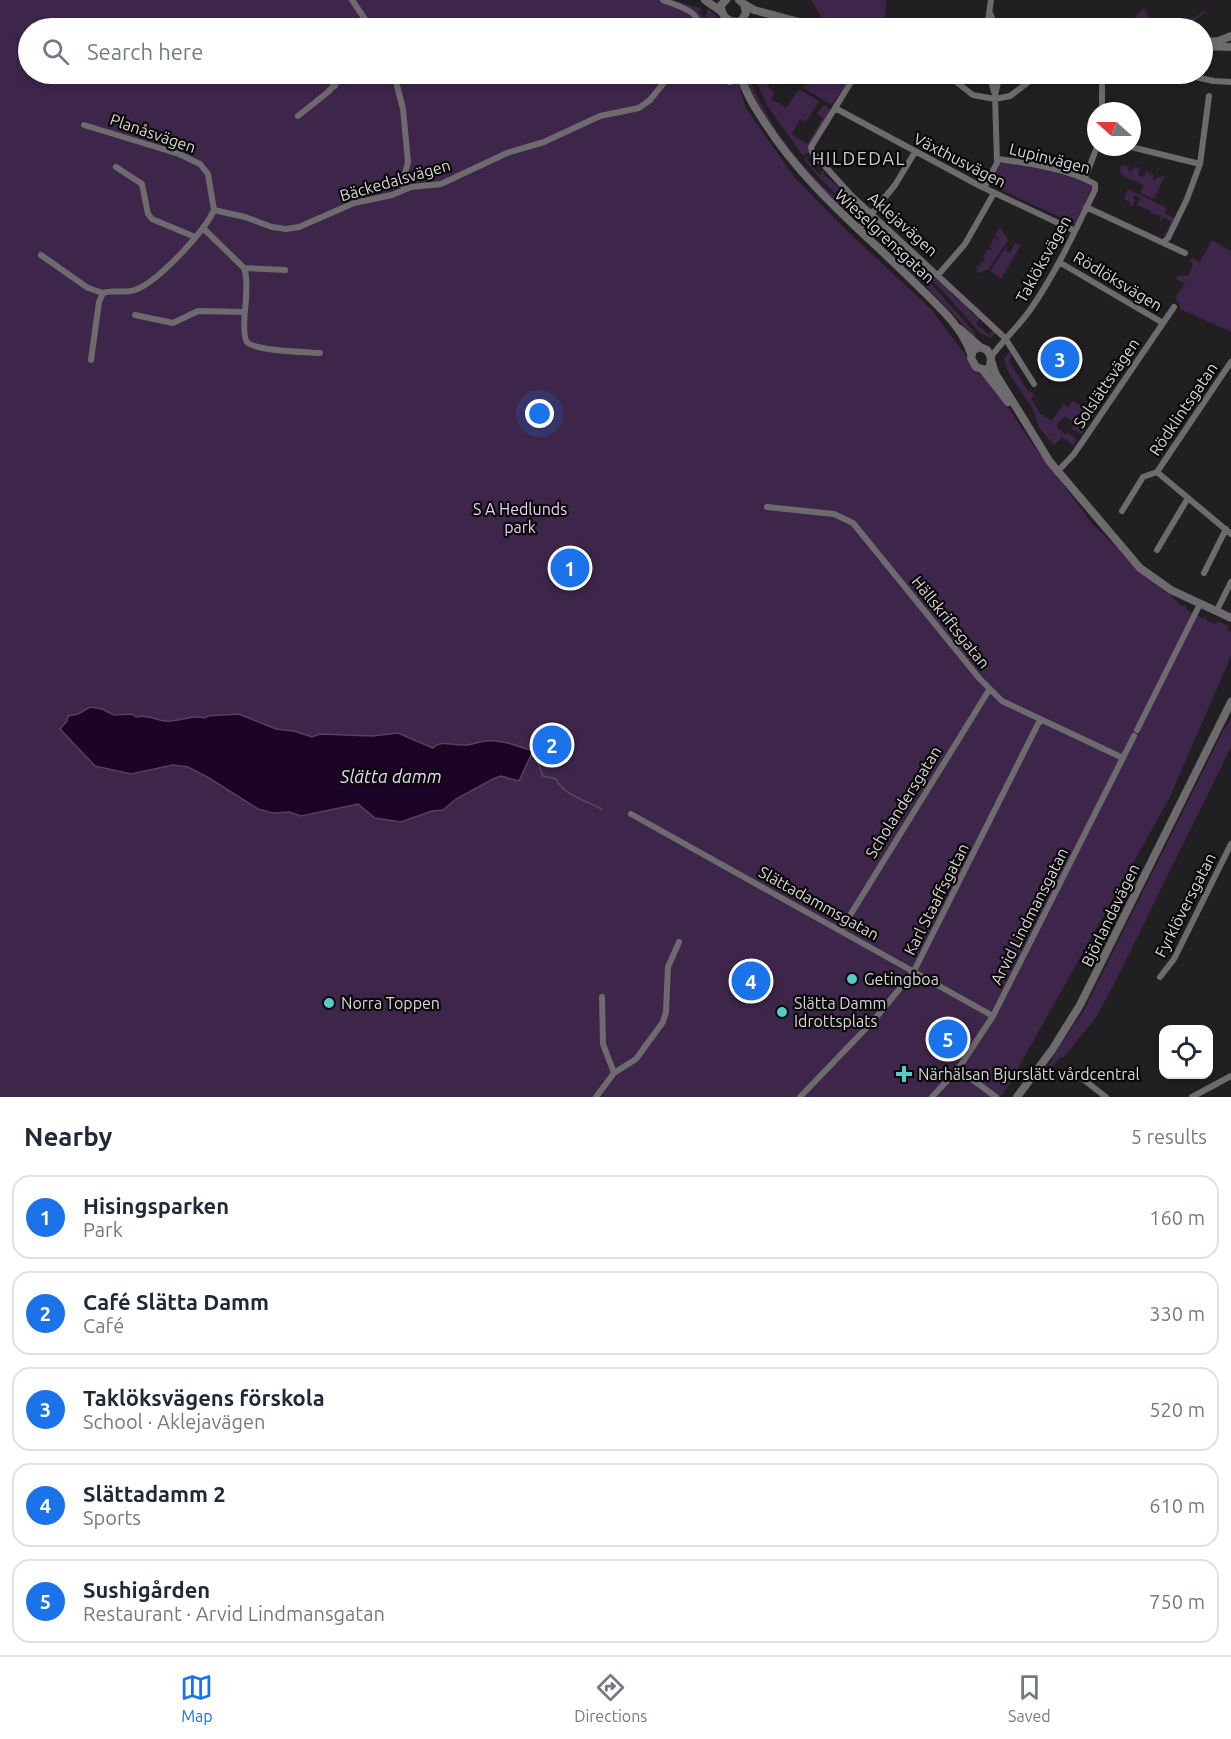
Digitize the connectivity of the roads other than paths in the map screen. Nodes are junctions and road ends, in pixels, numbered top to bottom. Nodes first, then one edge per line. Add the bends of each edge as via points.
1 (351, 0) edge
2 (663, 0) edge
3 (705, 0) edge
4 (726, 0) edge
5 (991, 0) edge
6 (742, 2) edge
7 (722, 12) junction
8 (990, 13) junction
9 (364, 18) edge
10 (697, 18) edge
11 (726, 18) edge
12 (742, 18) edge
13 (784, 18) edge
14 (989, 18) edge
15 (992, 18) edge
16 (1231, 36) edge
17 (1213, 42) edge
18 (1213, 45) edge
19 (1231, 47) edge
20 (1213, 80) edge
21 (1231, 82) edge
22 (397, 84) edge
23 (663, 84) edge
24 (746, 84) edge
25 (850, 84) edge
26 (959, 84) edge
27 (992, 84) edge
28 (998, 84) edge
29 (1027, 84) edge
30 (1102, 84) edge
31 (1210, 84) edge
32 (335, 86) edge
33 (1210, 88) dead end
34 (1209, 96) dead end
35 (995, 97) junction
36 (1102, 102) edge
37 (835, 108) junction
38 (298, 116) dead end
39 (84, 125) dead end
40 (1141, 149) edge
41 (915, 152) junction
42 (1094, 156) edge
43 (998, 159) junction
44 (1200, 164) junction
45 (116, 167) dead end
46 (1085, 178) junction
47 (1095, 184) joint
48 (984, 188) junction
49 (404, 189) junction
50 (994, 193) junction
51 (1086, 207) junction
52 (214, 210) junction
53 (872, 214) junction
54 (203, 228) junction
55 (859, 229) junction
56 (1075, 231) junction
57 (195, 237) junction
58 (1164, 242) junction
59 (1185, 253) dead end
60 (41, 255) dead end
61 (1059, 262) junction
62 (244, 268) junction
63 (285, 270) dead end
64 (938, 275) junction
65 (103, 293) junction
66 (1174, 307) dead end
67 (245, 312) junction
68 (135, 315) dead end
69 (1163, 323) junction
70 (957, 326) junction
71 (1004, 339) junction
72 (983, 348) junction
73 (320, 353) dead end
74 (971, 354) junction
75 (91, 360) dead end
76 (992, 360) junction
77 (1231, 362) edge
78 (983, 370) junction
79 (1034, 384) dead end
80 (1016, 409) junction
81 (1057, 472) junction
82 (1157, 472) junction
83 (1188, 498) junction
84 (767, 507) dead end
85 (1122, 511) dead end
86 (1228, 531) edge
87 (1157, 550) dead end
88 (1204, 573) dead end
89 (1231, 582) edge
90 (1200, 604) junction
91 (1216, 612) junction
92 (1231, 618) edge
93 (989, 690) junction
94 (1231, 702) edge
95 (1231, 713) edge
96 (1041, 720) junction
97 (1214, 737) junction
98 (1123, 758) junction
99 (631, 814) dead end
100 (1231, 844) edge
101 (841, 930) junction
102 (679, 942) dead end
103 (914, 971) junction
104 (1160, 977) dead end
105 (602, 997) dead end
106 (993, 1016) junction
107 (958, 1069) junction
108 (614, 1073) junction
109 (1084, 1075) dead end
110 (1231, 1076) edge
111 (596, 1097) edge
112 (800, 1097) edge
113 (932, 1097) edge
114 (996, 1097) edge
115 (1017, 1097) edge
116 (1106, 1097) edge
117 (1192, 1097) edge

1 - 9 street
2 - 10 street
3 - 7 main road
4 - 7 main road via 721,5
5 - 8 street
6 - 12 main road via 746,13
6 - 13 main road via 754,10
7 - 11 main road
8 - 14 street
8 - 15 street
16 - 17 main road
18 - 19 main road
20 - 21 street
22 - 49 street via 404,109 408,162
23 - 49 street, Bäckedalsvägen via 639,108 600,116 441,184
24 - 55 street, Wieselgrensgatan via 757,110 789,156 827,201
25 - 37 street, Aklejavägen
26 - 35 street via 973,95
27 - 35 street
28 - 35 street
29 - 35 street via 1010,96
30 - 36 street
31 - 33 street
32 - 38 street
34 - 44 street
35 - 43 street
37 - 41 street, Växthusvägen
37 - 53 street, Aklejavägen via 811,150
39 - 52 street, Planåsvägen via 200,164 208,174
40 - 44 street
41 - 48 street, Växthusvägen
41 - 53 street
42 - 46 street
43 - 46 street, Lupinvägen
43 - 48 street
44 - 58 street
45 - 57 street via 142,184 148,214 153,219
46 - 47 street, Lupinvägen
47 - 51 street, Taklöksvägen
48 - 50 street, Växthusvägen
49 - 52 street, Bäckedalsvägen via 354,203 292,228 272,227
50 - 56 street, Växthusvägen
50 - 64 street via 965,244
51 - 56 street, Taklöksvägen
51 - 58 street
52 - 54 street
53 - 55 street
53 - 64 street, Aklejavägen
54 - 57 street
54 - 62 street
55 - 70 street, Wieselgrensgatan
56 - 61 street, Taklöksvägen
57 - 65 street via 139,289
58 - 59 street
60 - 65 street via 88,288
61 - 69 street, Rödlöksvägen
61 - 71 street, Taklöksvägen via 1029,312
62 - 63 street
62 - 67 street
64 - 71 street, Aklejavägen
65 - 75 street
66 - 69 street, Solslättsvägen
67 - 68 street via 198,311 173,323
67 - 73 street via 246,338 252,345
69 - 81 street, Solslättsvägen via 1074,454
70 - 72 street, Wieselgrensgatan
70 - 74 street, Wieselgrensgatan
71 - 72 street, Taklöksvägen
71 - 76 street, Taklöksvägen
71 - 79 street, Aklejavägen
72 - 74 street via 975,348
72 - 76 street, Wieselgrensgatan
74 - 78 street, Wieselgrensgatan via 974,364
76 - 78 street via 988,369
76 - 80 street, Wieselgrensgatan via 995,373
77 - 82 street, Rödklintsgatan
78 - 80 street, Wieselgrensgatan
80 - 81 street, Wieselgrensgatan
81 - 90 street, Wieselgrensgatan via 1140,568
82 - 83 street, Rödklintsgatan
82 - 85 street, Rödklintsgatan via 1143,477
83 - 86 street, Rödklintsgatan
83 - 87 street
84 - 93 street, Hällskriftsgatan via 834,514 856,526
86 - 88 street, Rödklintsgatan
89 - 91 street
90 - 91 street, Wieselgrensgatan
90 - 98 street, Arvid Lindmansgatan
91 - 92 street, Wieselgrensgatan
93 - 96 street, Hällskriftsgatan via 1002,701
93 - 101 street, Scholandersgatan
94 - 97 street, Björlandavägen
95 - 97 street, Björlandavägen
96 - 98 street, Hällskriftsgatan
96 - 103 street, Karl Staaffsgatan
97 - 115 street, Björlandavägen via 1080,1005
98 - 106 street, Arvid Lindmansgatan
99 - 101 street, Slättadammsgatan
100 - 104 street, Fyrklöversgatan via 1174,958
101 - 103 street, Slättadammsgatan
102 - 108 street via 668,967 663,1022 636,1059
103 - 106 street, Slättadammsgatan
103 - 112 street, Karl Staaffsgatan via 874,1020
105 - 108 street via 603,1044
106 - 107 street, Arvid Lindmansgatan
107 - 113 street, Arvid Lindmansgatan
107 - 114 street
108 - 111 street
109 - 116 street via 1084,1080
110 - 117 street

